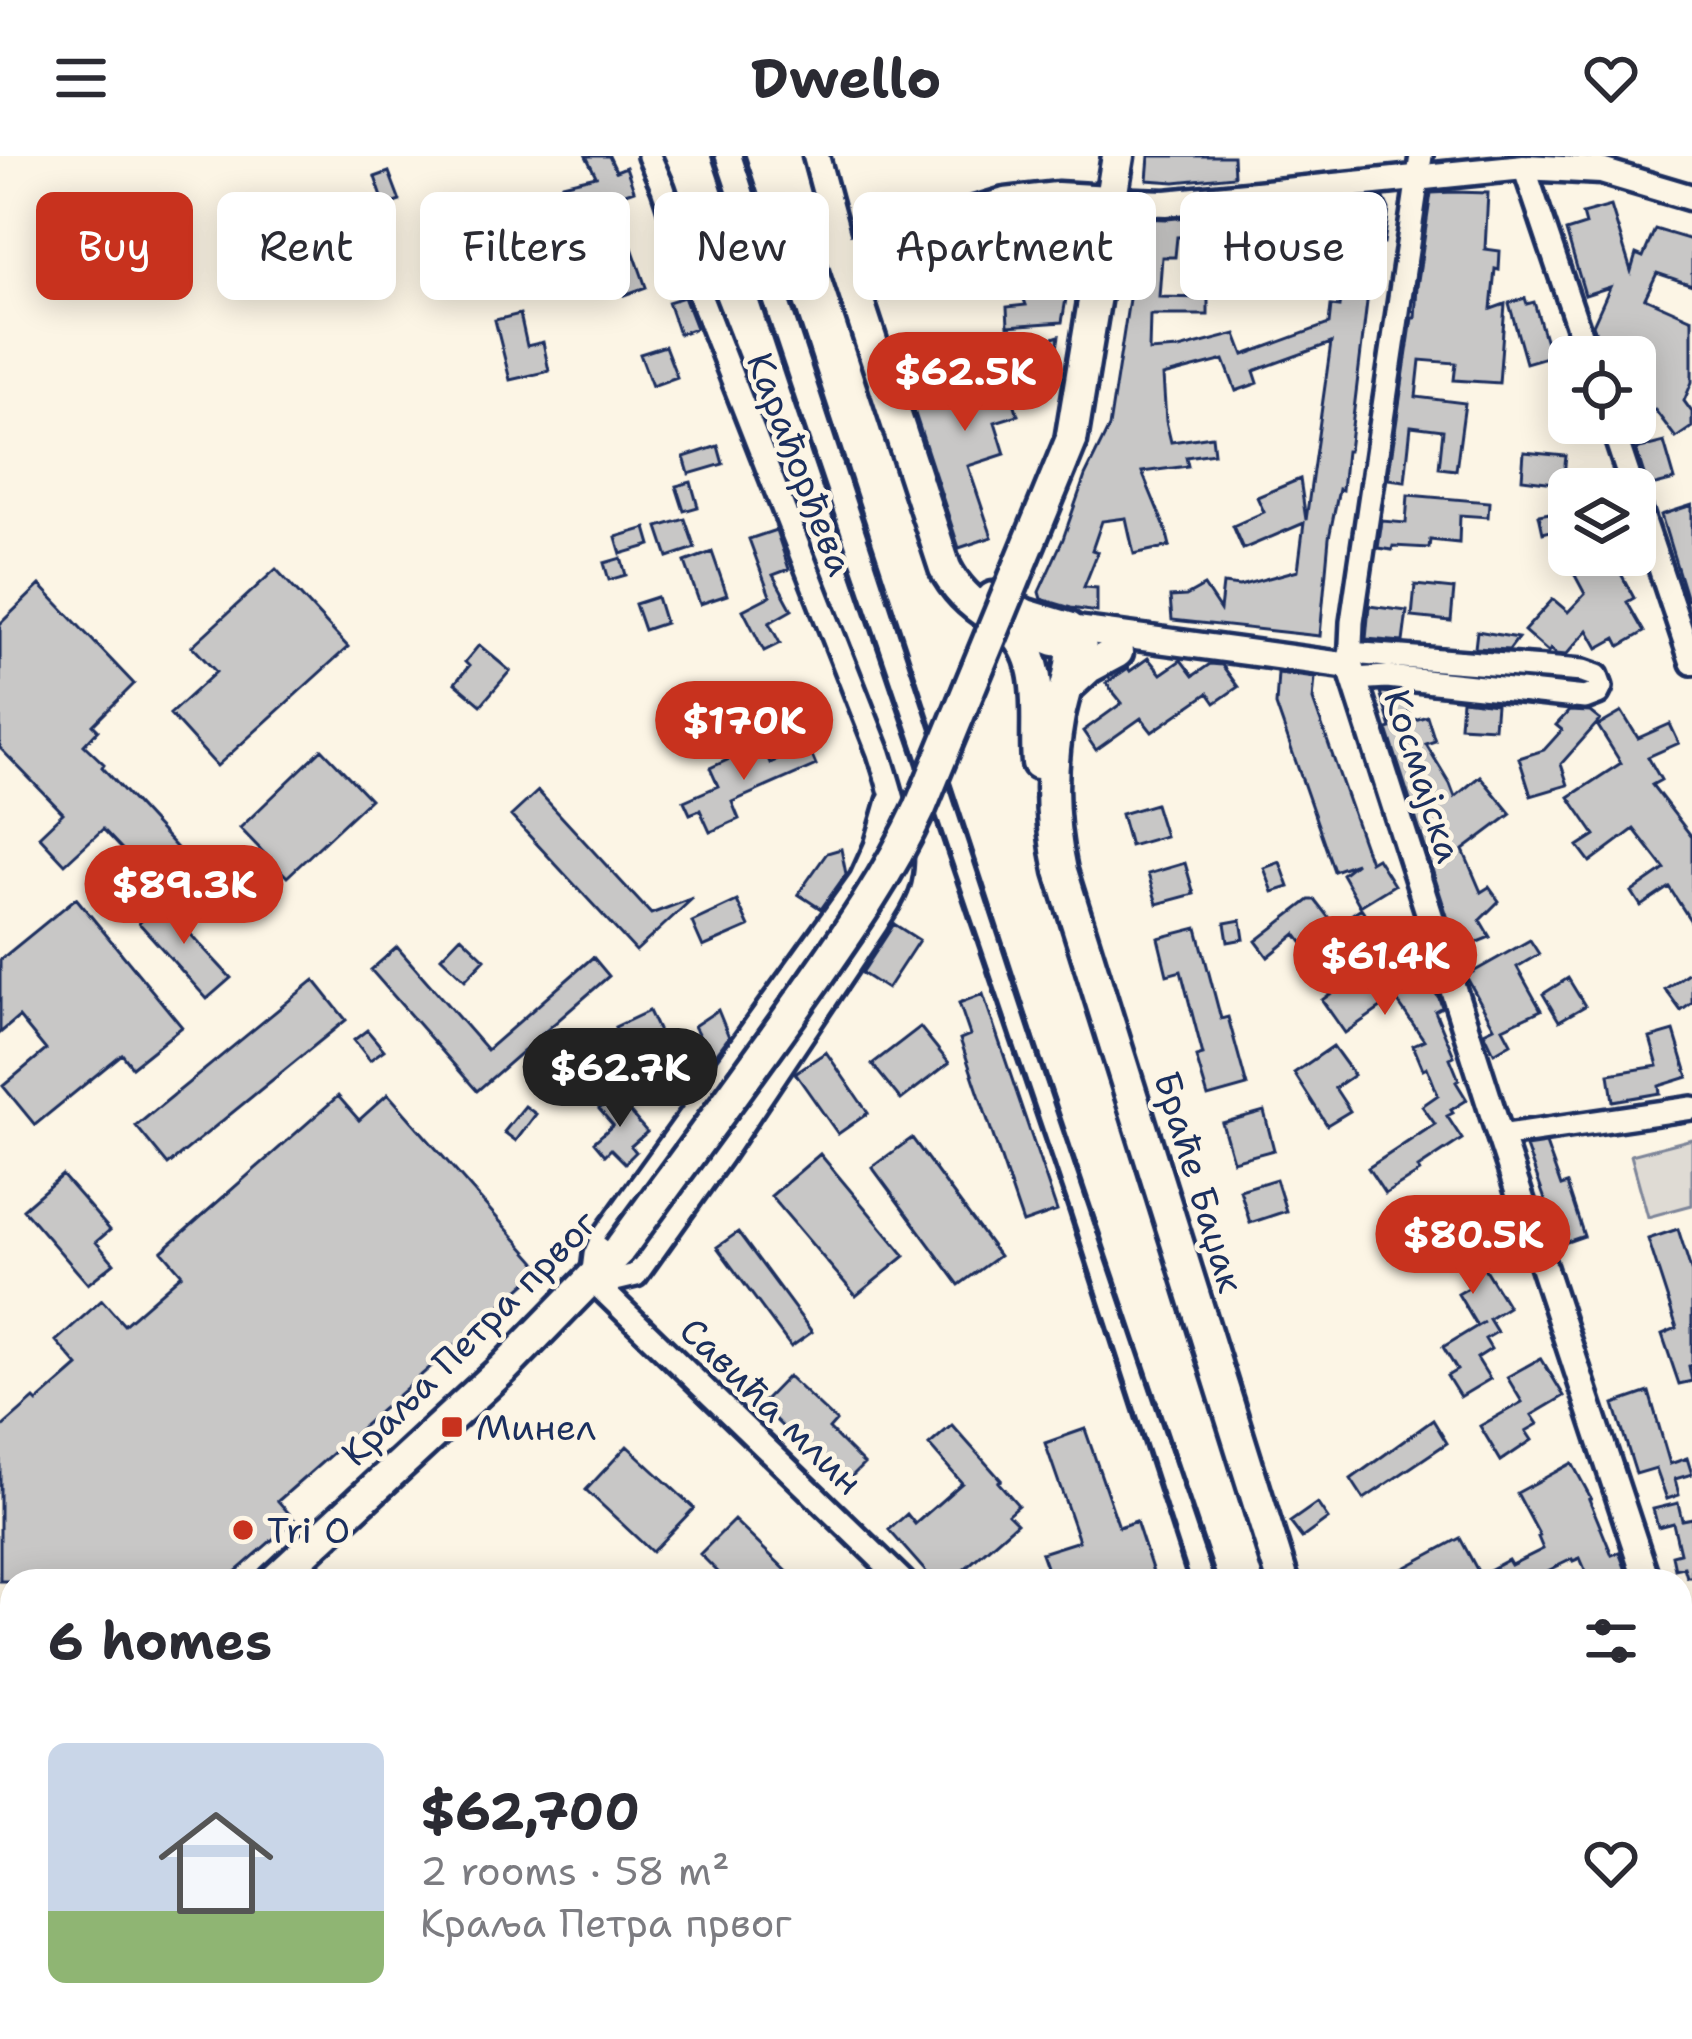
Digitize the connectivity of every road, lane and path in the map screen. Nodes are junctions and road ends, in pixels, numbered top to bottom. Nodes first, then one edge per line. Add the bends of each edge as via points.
1 (649, 156) edge
2 (816, 156) edge
3 (1118, 156) edge
4 (1524, 167) junction
5 (1419, 168) edge
6 (1111, 192) edge
7 (1692, 199) edge
8 (1156, 203) edge
9 (853, 250) edge
10 (842, 253) junction
11 (1093, 300) edge
12 (1581, 336) edge
13 (943, 556) junction
14 (1656, 557) edge
15 (1007, 625) junction
16 (1065, 639) junction
17 (1229, 651) junction
18 (1117, 652) junction
19 (1692, 663) edge
20 (1351, 666) junction
21 (1051, 688) junction
22 (890, 795) junction
23 (1692, 1108) edge
24 (1500, 1136) junction
25 (592, 1280) junction
26 (287, 1569) edge
27 (891, 1569) edge
28 (1279, 1569) edge
29 (1643, 1569) edge

1 - 22 street, Карађорђева
2 - 10 street, Браће Баџак
3 - 6 main road, Краља Петра првог
4 - 5 street
4 - 7 street via 1601,171
4 - 12 street
5 - 8 street
5 - 20 street, Космајска
9 - 10 main road
10 - 13 main road, Браће Баџак
11 - 25 main road, Краља Петра првог, bridge via 1071,441 896,858
13 - 15 main road, Браће Баџак via 958,590
13 - 16 main road via 983,592
14 - 19 street
15 - 16 street
15 - 21 main road, Браће Баџак
16 - 17 street
16 - 18 street
16 - 21 main road via 1042,665
17 - 18 street via 1200,658
17 - 20 street
18 - 21 main road
20 - 20 street via 1387,677 1586,698 1601,687 1598,676 1583,671
20 - 24 street, Космајска
21 - 28 main road, Браће Баџак via 1039,770 1061,871
22 - 25 street via 861,879 602,1239
22 - 25 street, Карађорђева via 900,878 876,924 636,1275
23 - 24 street
24 - 29 street, Космајска
25 - 26 main road, Краља Петра првог
25 - 27 street, Савића млин

